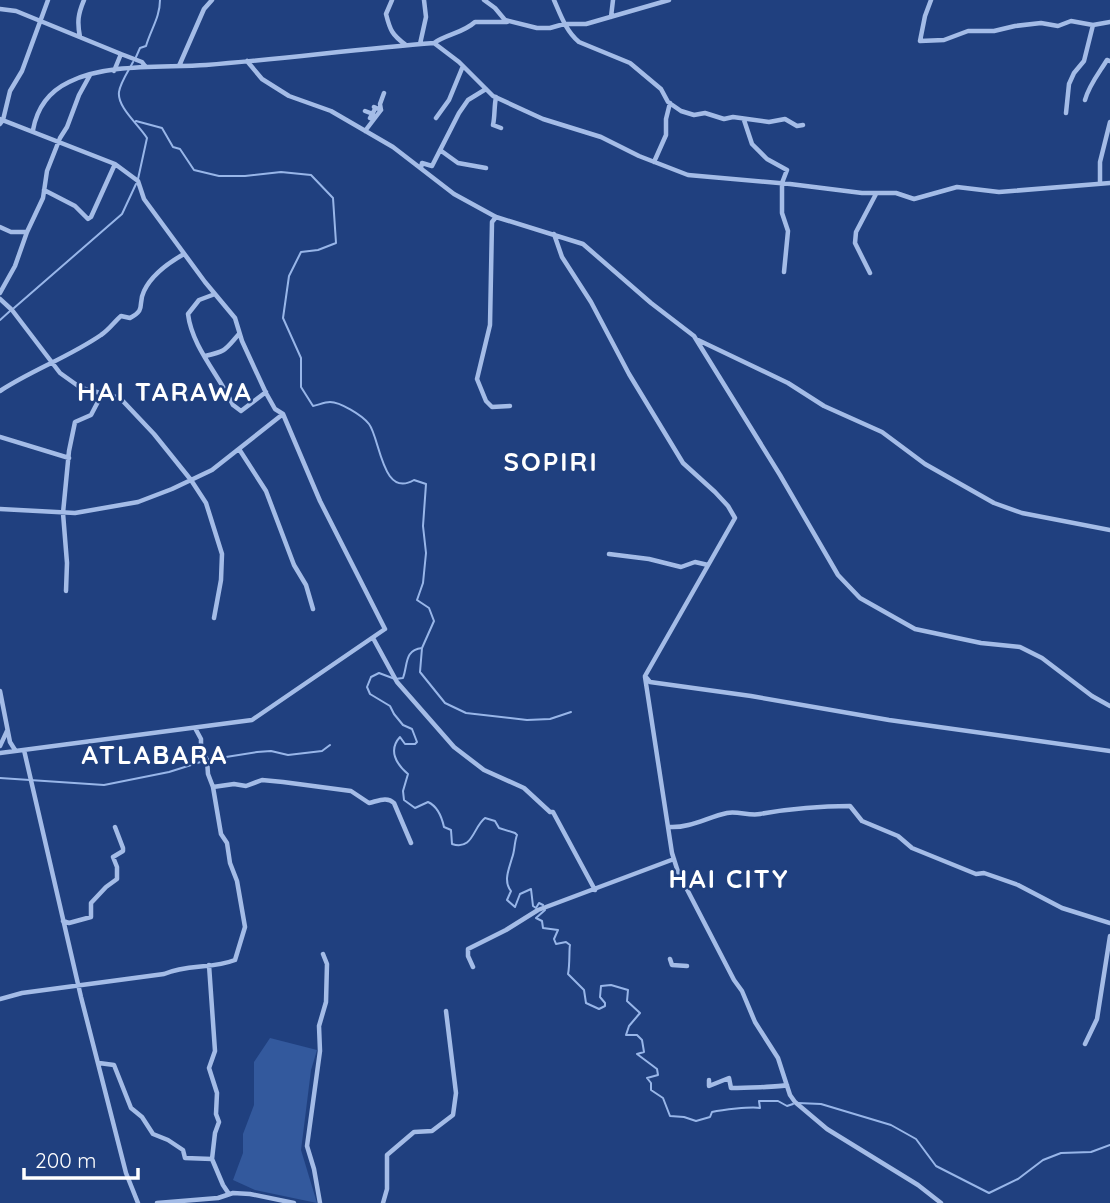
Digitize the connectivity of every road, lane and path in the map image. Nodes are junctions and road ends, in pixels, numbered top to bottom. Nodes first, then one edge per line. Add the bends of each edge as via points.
1 (48, 0) edge
2 (84, 0) edge
3 (212, 0) edge
4 (392, 0) edge
5 (424, 0) edge
6 (484, 0) edge
7 (554, 0) edge
8 (613, 0) edge
9 (669, 0) edge
10 (931, 0) edge
11 (0, 9) edge
12 (611, 17) junction
13 (40, 21) junction
14 (510, 22) junction
15 (1110, 22) edge
16 (564, 24) junction
17 (1093, 25) junction
18 (80, 37) junction
19 (434, 43) junction
20 (420, 44) junction
21 (407, 45) junction
22 (121, 54) junction
23 (247, 61) junction
24 (1110, 61) edge
25 (145, 66) junction
26 (179, 66) junction
27 (463, 66) junction
28 (114, 71) junction
29 (90, 75) junction
30 (486, 89) junction
31 (384, 93) dead end
32 (496, 97) junction
33 (1085, 100) dead end
34 (670, 103) junction
35 (365, 111) dead end
36 (374, 112) junction
37 (1066, 113) dead end
38 (436, 118) dead end
39 (744, 120) junction
40 (1, 121) edge
41 (1110, 122) edge
42 (803, 125) dead end
43 (501, 128) dead end
44 (33, 130) junction
45 (365, 131) junction
46 (1110, 137) edge
47 (59, 140) junction
48 (1105, 144) junction
49 (440, 150) junction
50 (654, 162) junction
51 (115, 164) junction
52 (421, 168) junction
53 (486, 168) dead end
54 (782, 183) junction
55 (1100, 183) junction
56 (1110, 183) edge
57 (44, 190) junction
58 (876, 194) junction
59 (496, 217) junction
60 (0, 227) edge
61 (27, 232) junction
62 (554, 234) junction
63 (184, 254) junction
64 (784, 272) dead end
65 (870, 273) dead end
66 (0, 293) edge
67 (215, 294) junction
68 (0, 299) edge
69 (240, 334) junction
70 (697, 340) junction
71 (205, 356) junction
72 (51, 361) junction
73 (0, 391) edge
74 (266, 392) junction
75 (102, 394) junction
76 (510, 406) dead end
77 (283, 414) junction
78 (0, 438) edge
79 (239, 449) junction
80 (69, 458) junction
81 (191, 480) junction
82 (0, 509) edge
83 (63, 513) junction
84 (1110, 530) edge
85 (609, 554) dead end
86 (708, 565) junction
87 (66, 592) dead end
88 (313, 609) dead end
89 (214, 618) dead end
90 (373, 638) junction
91 (645, 676) junction
92 (0, 691) edge
93 (1110, 706) edge
94 (195, 728) junction
95 (8, 730) junction
96 (0, 746) edge
97 (24, 749) junction
98 (15, 750) junction
99 (1110, 751) edge
100 (0, 753) edge
101 (213, 787) junction
102 (116, 827) dead end
103 (670, 827) junction
104 (411, 843) dead end
105 (674, 859) junction
106 (595, 890) junction
107 (63, 921) junction
108 (1110, 923) edge
109 (1110, 936) edge
110 (323, 954) dead end
111 (670, 959) dead end
112 (209, 965) junction
113 (687, 966) dead end
114 (473, 967) dead end
115 (79, 985) junction
116 (0, 999) edge
117 (446, 1011) dead end
118 (1085, 1044) dead end
119 (99, 1063) junction
120 (709, 1080) dead end
121 (787, 1085) junction
122 (212, 1159) junction
123 (229, 1194) junction
124 (138, 1203) edge
125 (157, 1203) edge
126 (294, 1203) edge
127 (320, 1203) edge
128 (383, 1203) edge
129 (941, 1203) edge

1 - 13 street
2 - 18 street via 78,15
3 - 26 street
4 - 21 street via 386,13 393,36
5 - 20 street via 426,17
6 - 14 street
7 - 16 street
8 - 12 street
9 - 12 street
10 - 17 street via 920,41 1041,23
11 - 13 street
12 - 16 street
13 - 18 street
13 - 40 street
14 - 16 street via 537,28
14 - 19 street via 475,22
15 - 17 street
16 - 34 street via 579,42 629,63 661,89
17 - 37 street via 1084,61 1069,85
18 - 22 street
19 - 20 street
19 - 27 street
20 - 21 street
21 - 23 street
22 - 25 street
22 - 28 street
23 - 26 street
23 - 45 street via 262,79 289,96 331,111
24 - 33 street via 1089,87
25 - 26 street
25 - 28 street
27 - 30 street
27 - 38 street
28 - 29 street
29 - 44 street via 68,82 42,103
29 - 47 street
30 - 32 street
30 - 49 street via 468,100
31 - 36 street
32 - 43 street via 493,125
32 - 50 street
34 - 39 street via 690,114
34 - 50 street via 666,135
35 - 36 street
36 - 45 street
39 - 42 street via 785,119
39 - 54 street via 755,147 787,170
40 - 44 street
41 - 48 street
44 - 47 street
45 - 52 street
46 - 48 street
47 - 51 street
47 - 57 street
48 - 55 street
49 - 52 street via 432,166 422,163
49 - 53 street via 458,163
50 - 54 street via 688,175
51 - 57 street via 88,219 75,206
51 - 63 street via 138,181 144,199
52 - 59 street via 454,194
54 - 58 street
54 - 64 street via 782,213 788,231
55 - 56 street
55 - 58 street via 999,192 957,187 923,198
57 - 61 street
58 - 65 street via 855,243
59 - 62 street
59 - 76 street via 492,222 489,325 477,379 492,407
60 - 61 street
61 - 66 street
62 - 70 street via 583,244
62 - 86 street via 562,257 683,463 735,518
63 - 67 street
63 - 72 street via 154,276 143,293 139,314 121,316 104,333
67 - 69 street via 235,318
67 - 71 street via 199,300 188,314
68 - 72 street
69 - 71 street via 221,353
69 - 74 street
70 - 84 street via 882,432 925,464 993,503
70 - 93 street via 850,590 915,629 1020,647
71 - 74 street via 233,405 242,411
72 - 73 street
72 - 75 street via 71,382
74 - 77 street
75 - 80 street via 91,415 75,422
75 - 81 street via 120,398
77 - 79 street
77 - 90 street via 320,501 386,629
78 - 80 street
79 - 81 street
79 - 88 street via 266,491
80 - 83 street
81 - 83 street via 138,502
81 - 89 street via 206,503 222,554
82 - 83 street
83 - 87 street
85 - 86 street via 684,568 695,562
86 - 91 street
90 - 94 street via 252,720
90 - 106 street via 397,682 454,747 554,811
91 - 99 street via 650,682
91 - 103 street
92 - 95 street
94 - 97 street
94 - 101 street
95 - 96 street
95 - 98 street
97 - 98 street
97 - 107 street
98 - 100 street
101 - 104 street via 246,786 262,780 351,790 369,803 390,800
101 - 112 street via 245,927 234,960
102 - 107 street via 123,848 114,855 117,879 91,903 91,917
103 - 105 street
103 - 108 street via 729,813 850,806 862,821 898,836 912,848
105 - 106 street
105 - 121 street via 755,1022 778,1058
106 - 114 street via 538,910 468,949
107 - 115 street
109 - 118 street via 1097,1019
110 - 127 street via 326,1002 319,1026 307,1146
111 - 113 street via 672,965
112 - 115 street
112 - 122 street via 215,1051 209,1068 219,1122
115 - 116 street
115 - 119 street
117 - 128 street via 456,1093 453,1115 432,1131 414,1132 387,1155
119 - 122 street via 114,1065 131,1108 153,1134 183,1150 185,1158
119 - 124 street via 126,1173
120 - 121 street via 709,1086 729,1078 732,1088
121 - 129 street via 795,1102 817,1122
122 - 123 street
123 - 125 street
123 - 126 street

